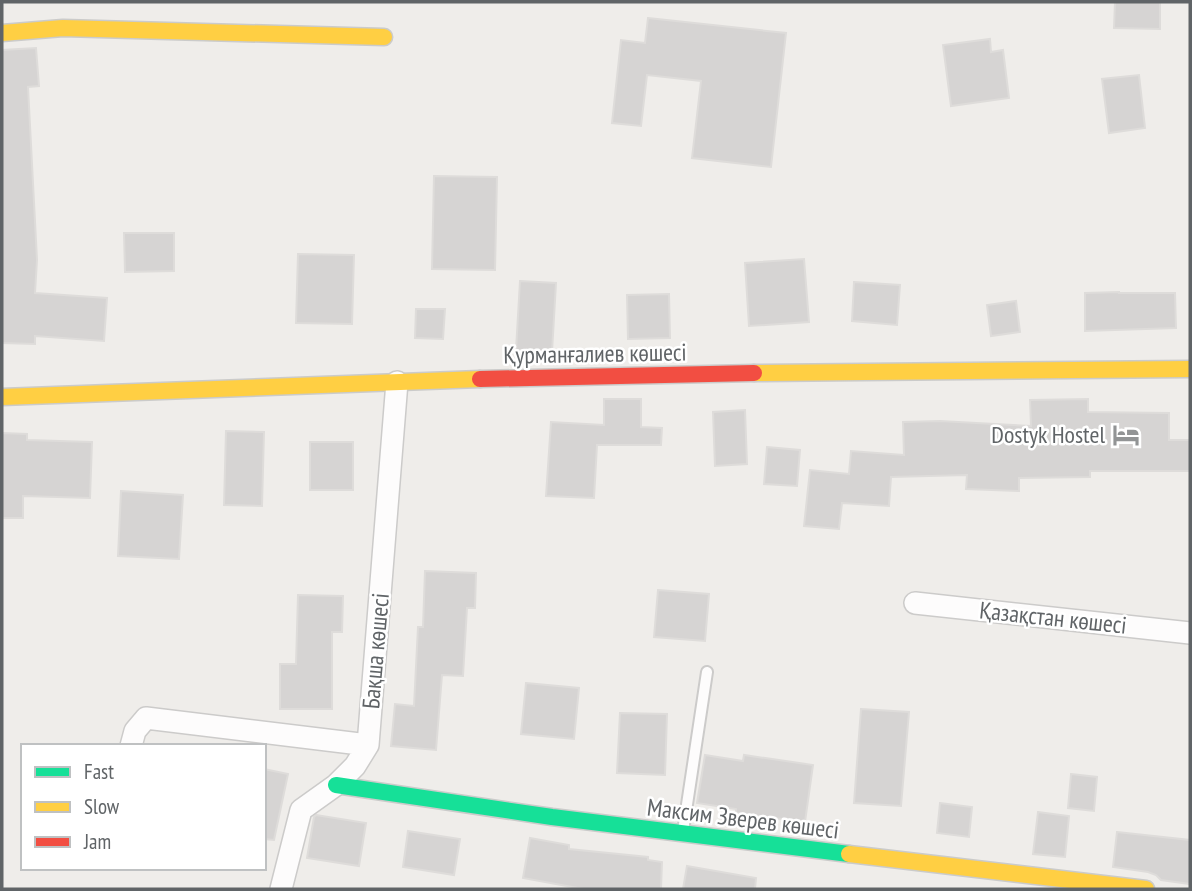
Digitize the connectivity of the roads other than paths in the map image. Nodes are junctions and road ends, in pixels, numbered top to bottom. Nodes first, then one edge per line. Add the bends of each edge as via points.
1 (2, 33) edge
2 (384, 37) dead end
3 (1190, 369) edge
4 (397, 382) junction
5 (2, 397) edge
6 (915, 603) dead end
7 (1190, 633) edge
8 (707, 672) dead end
9 (132, 744) edge
10 (368, 745) junction
11 (336, 785) junction
12 (683, 834) junction
13 (1006, 881) edge
14 (281, 889) edge
15 (1146, 889) edge

1 - 2 street via 63,28
3 - 4 street, Қурманғалиев көшесі
4 - 5 street, Қурманғалиев көшесі
4 - 10 street, Бақша көшесі
6 - 7 street, Қазақстан көшесі
8 - 12 lane
9 - 10 street via 146,718
10 - 11 street, Бақша көшесі
11 - 12 street, Максим Зверев көшесі
11 - 14 street, Бақша көшесі via 301,810
12 - 13 street, Максим Зверев көшесі
13 - 15 street, Максим Зверев көшесі

